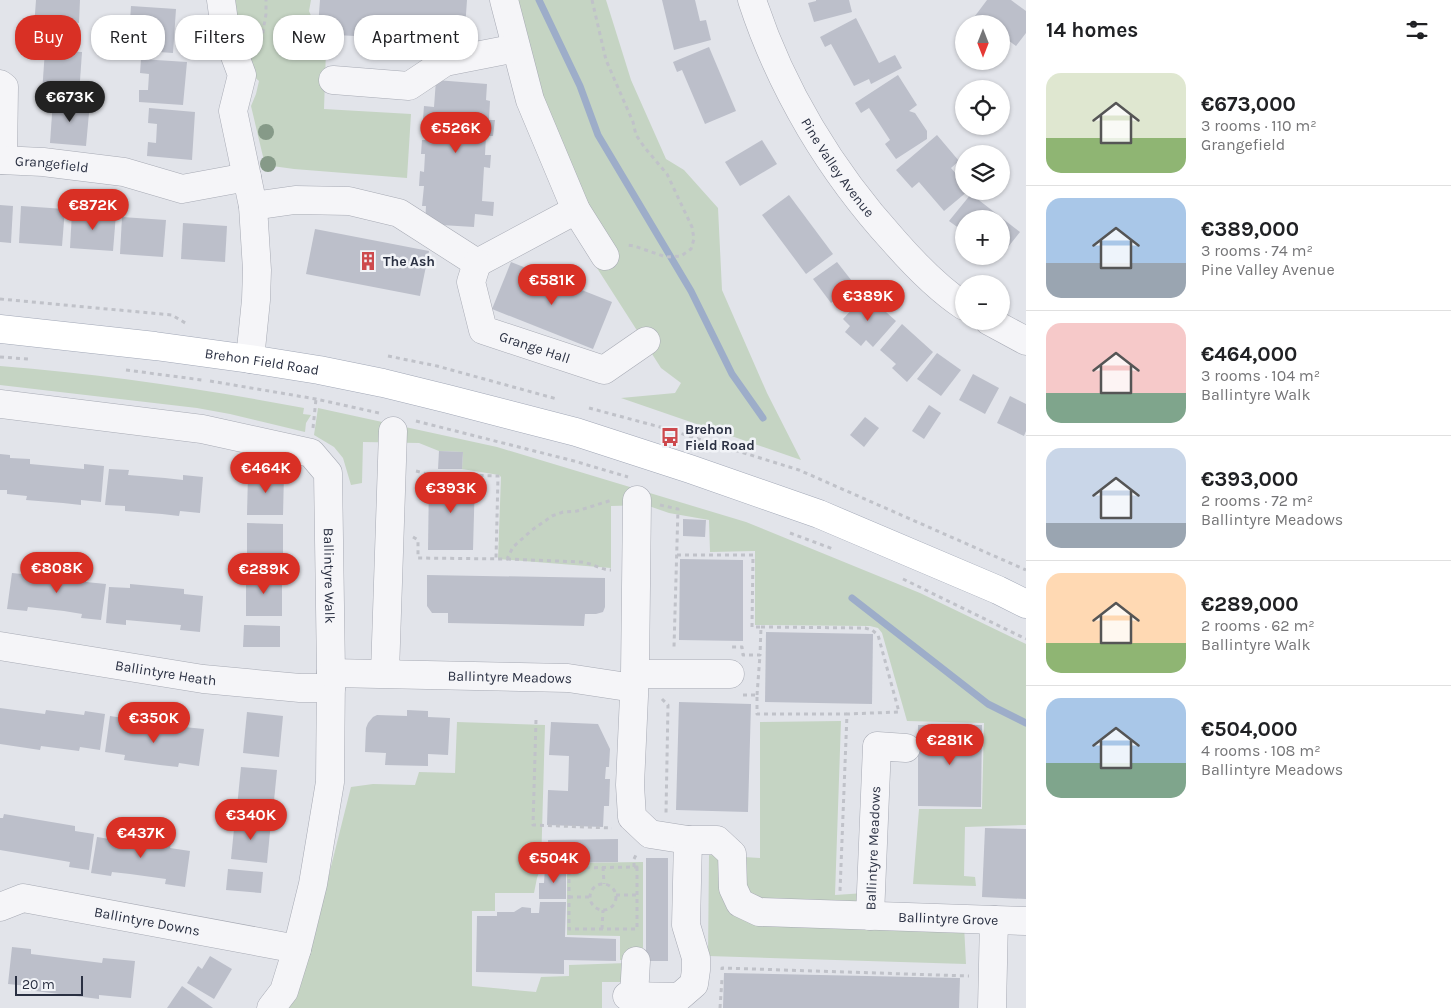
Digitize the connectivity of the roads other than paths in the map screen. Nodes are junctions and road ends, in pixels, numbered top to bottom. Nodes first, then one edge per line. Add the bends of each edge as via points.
1 (221, 0) edge
2 (504, 0) edge
3 (752, 0) edge
4 (516, 48) junction
5 (333, 80) dead end
6 (0, 84) edge
7 (1, 160) edge
8 (247, 177) junction
9 (253, 206) junction
10 (576, 210) junction
11 (605, 255) road end
12 (477, 263) junction
13 (955, 299) edge
14 (0, 329) edge
15 (1006, 330) edge
16 (646, 341) dead end
17 (1026, 341) edge
18 (250, 359) junction
19 (0, 404) edge
20 (394, 421) road end
21 (633, 489) road end
22 (1026, 604) edge
23 (0, 646) edge
24 (385, 673) junction
25 (331, 680) junction
26 (635, 681) junction
27 (734, 685) road end
28 (906, 748) dead end
29 (688, 840) junction
30 (0, 907) edge
31 (870, 916) junction
32 (994, 920) junction
33 (1026, 921) edge
34 (297, 949) junction
35 (636, 961) dead end
36 (271, 1008) edge
37 (992, 1008) edge

1 - 8 street via 225,29 242,75 233,111
2 - 4 street
3 - 13 street, Pine Valley Avenue via 760,27 796,104 846,185 905,254
4 - 5 street via 445,62 409,86
4 - 10 street via 530,100
6 - 7 street, Grangefield via 4,87
7 - 8 street, Grangefield via 124,172 182,189
8 - 9 street
9 - 12 street via 295,200 349,201 399,213
9 - 18 street via 257,270
10 - 11 street
10 - 12 street
12 - 16 street, Grange Hall via 471,282 483,330 604,370
14 - 18 main road, Brehon Field Road
15 - 17 street
18 - 22 main road, Brehon Field Road via 383,383 576,432 819,514
19 - 25 street, Ballintyre Walk via 202,429 310,454 328,473
20 - 24 street
21 - 26 street, Ballintyre Meadows via 637,570
23 - 25 street, Ballintyre Heath via 204,679 300,688
24 - 25 street, Ballintyre Meadows
24 - 26 street, Ballintyre Meadows
25 - 34 street, Ballintyre Walk via 330,782 313,884
26 - 27 street
26 - 29 street, Ballintyre Meadows via 630,786 632,818 650,834
28 - 31 street, Ballintyre Meadows via 877,746
29 - 31 street, Ballintyre Meadows via 717,840 732,854 733,888 740,903 759,912
29 - 35 street via 686,925 696,958 694,984 679,997 631,996
30 - 34 street, Ballintyre Downs via 23,898
31 - 32 street, Ballintyre Grove
32 - 33 street, Ballintyre Grove
32 - 37 street
34 - 36 street, Ballintyre Walk via 284,991

